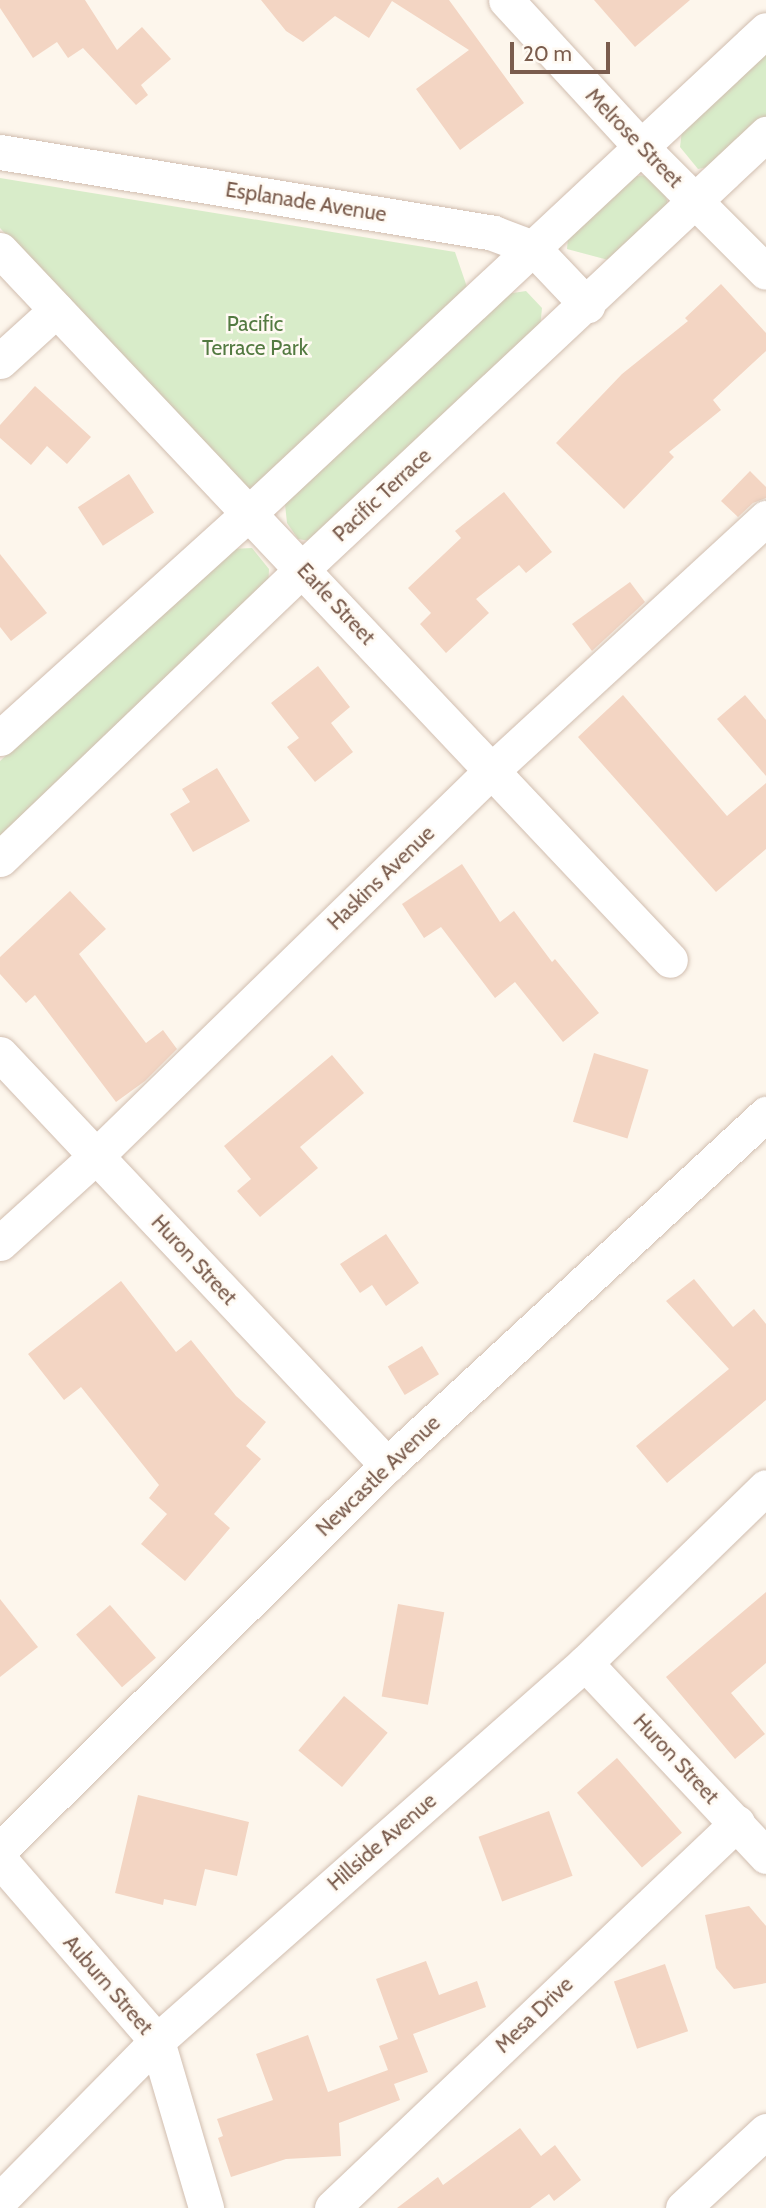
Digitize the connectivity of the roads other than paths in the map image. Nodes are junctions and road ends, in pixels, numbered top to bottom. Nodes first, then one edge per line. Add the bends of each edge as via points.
1 (506, 0) edge
2 (766, 30) edge
3 (766, 134) edge
4 (642, 148) junction
5 (0, 152) edge
6 (694, 200) junction
7 (534, 248) junction
8 (0, 250) edge
9 (766, 272) edge
10 (587, 305) junction
11 (56, 310) junction
12 (0, 361) edge
13 (247, 515) junction
14 (766, 518) edge
15 (303, 568) junction
16 (0, 738) edge
17 (491, 771) junction
18 (0, 859) edge
19 (670, 960) dead end
20 (0, 1054) edge
21 (766, 1114) edge
22 (96, 1156) junction
23 (0, 1242) edge
24 (387, 1465) junction
25 (766, 1487) edge
26 (585, 1663) junction
27 (737, 1823) junction
28 (0, 1850) edge
29 (766, 1856) edge
30 (0, 1860) edge
31 (157, 2040) junction
32 (766, 2132) edge
33 (0, 2200) edge
34 (206, 2208) edge
35 (332, 2208) edge
36 (683, 2208) edge

1 - 4 street, Melrose Street
2 - 4 street
3 - 6 street, Pacific Terrace
4 - 6 street, Melrose Street
4 - 7 street
5 - 7 street, Esplanade Avenue via 493,233
6 - 9 street, Melrose Street
6 - 10 street, Pacific Terrace
7 - 10 street, Esplanade Avenue
7 - 13 street
8 - 11 street, Earle Street
10 - 15 street, Pacific Terrace
11 - 12 street
11 - 13 street, Earle Street
13 - 15 street, Earle Street
13 - 16 street
14 - 17 street, Haskins Avenue
15 - 17 street, Earle Street
15 - 18 street, Pacific Terrace
17 - 19 street, Earle Street
17 - 22 street, Haskins Avenue
20 - 22 street, Huron Street
21 - 24 street, Newcastle Avenue
22 - 23 street, Haskins Avenue
22 - 24 street, Huron Street
24 - 28 street, Newcastle Avenue
25 - 26 street, Hillside Avenue
26 - 27 street, Huron Street
26 - 31 street, Hillside Avenue
27 - 29 street, Huron Street
27 - 35 street, Mesa Drive
30 - 31 street, Auburn Street
31 - 33 street, Hillside Avenue
31 - 34 street, Auburn Street
32 - 36 street

